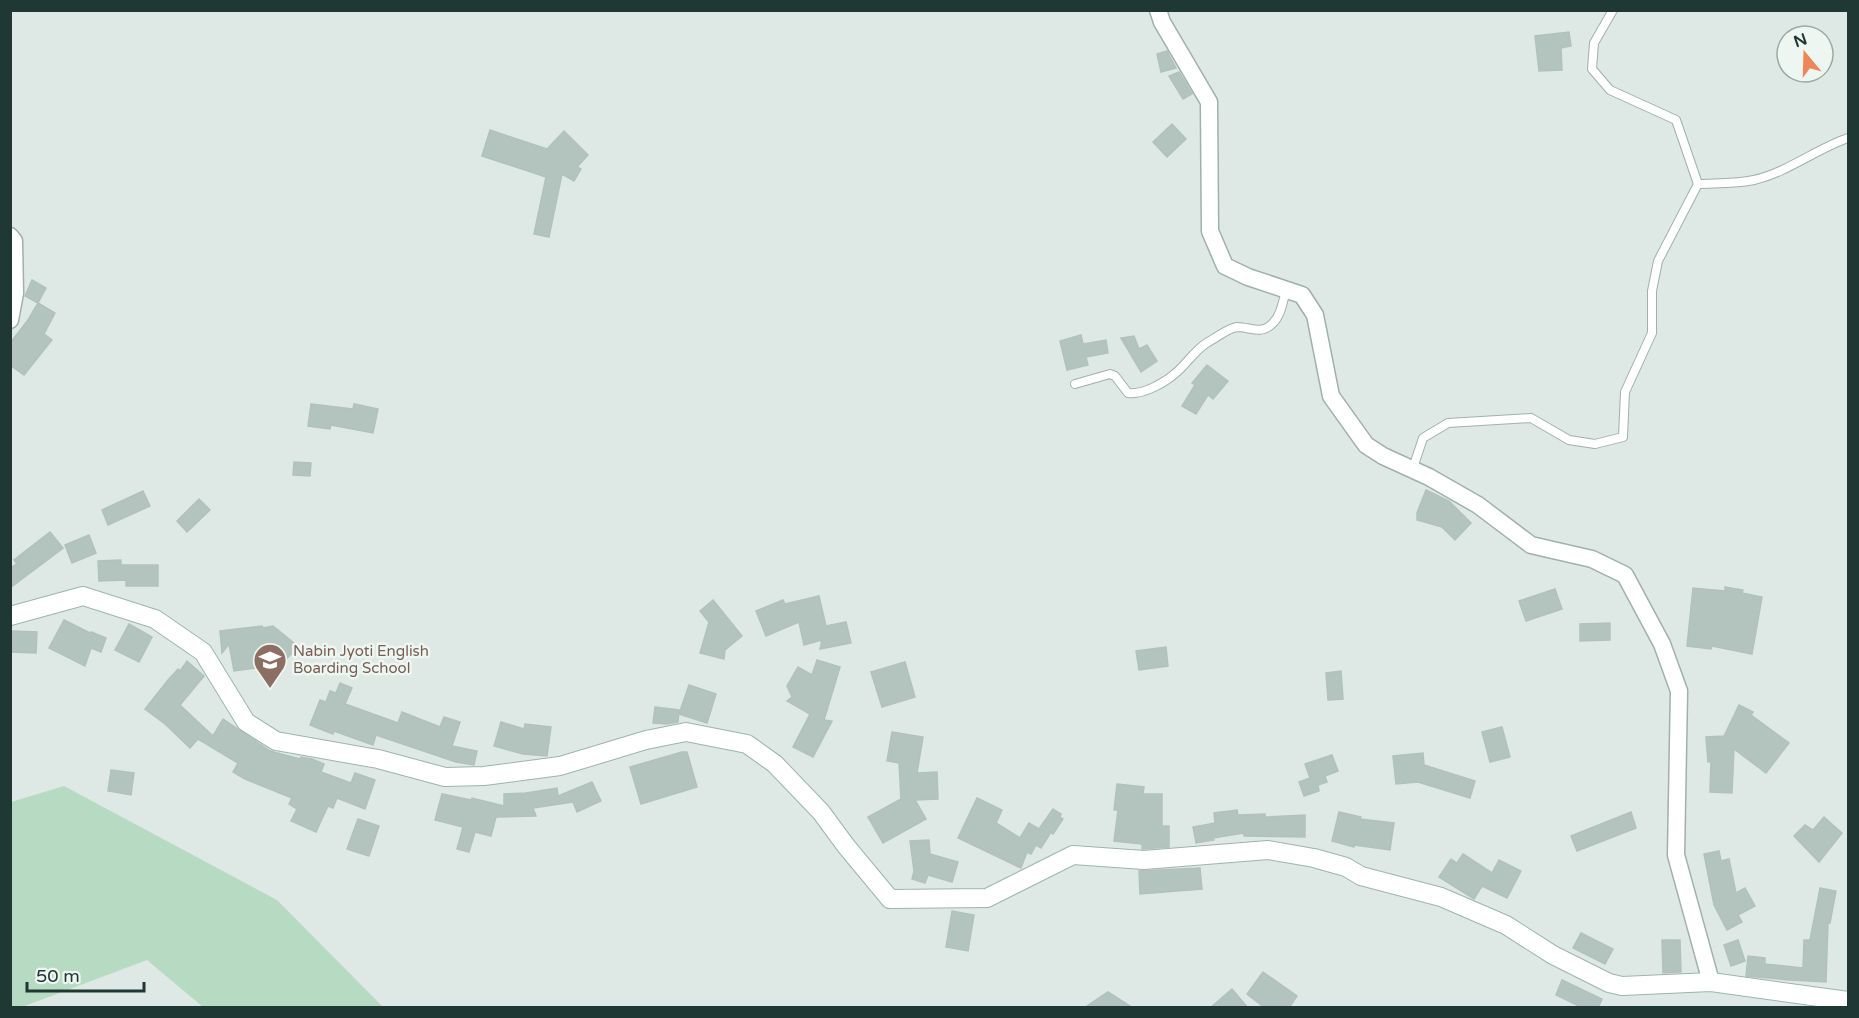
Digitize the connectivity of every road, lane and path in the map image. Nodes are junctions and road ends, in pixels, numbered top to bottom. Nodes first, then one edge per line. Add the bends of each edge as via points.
1 (1158, 10) edge
2 (1613, 10) edge
3 (1848, 138) edge
4 (1698, 184) junction
5 (10, 236) edge
6 (1286, 290) junction
7 (10, 320) edge
8 (1075, 384) dead end
9 (1413, 468) junction
10 (10, 616) edge
11 (1711, 982) junction
12 (1848, 1001) edge

1 - 6 street via 1209,102 1210,231 1225,266
2 - 4 lane via 1593,43 1592,69 1610,90 1676,120
3 - 4 lane via 1795,165 1754,180
4 - 9 lane via 1658,261 1652,291 1652,333 1625,392 1623,437 1595,444 1569,440 1531,418 1448,423 1423,438
5 - 7 street via 14,241 15,293
6 - 8 lane via 1271,326 1256,331 1231,329 1196,349 1177,372 1151,388 1128,393 1110,374
6 - 9 street via 1302,295 1315,315 1331,396 1365,446
9 - 11 street via 1478,505 1531,545 1592,559 1625,575 1662,644 1680,691 1676,855
10 - 11 main road via 83,596 155,619 203,652 246,722 276,741 378,759 445,777 560,766 686,732 747,744 775,764 821,812 890,899 987,898 1073,855 1144,860 1268,850 1314,858 1346,867 1361,876 1441,897 1506,925 1553,955 1609,983 1622,986
11 - 12 main road

